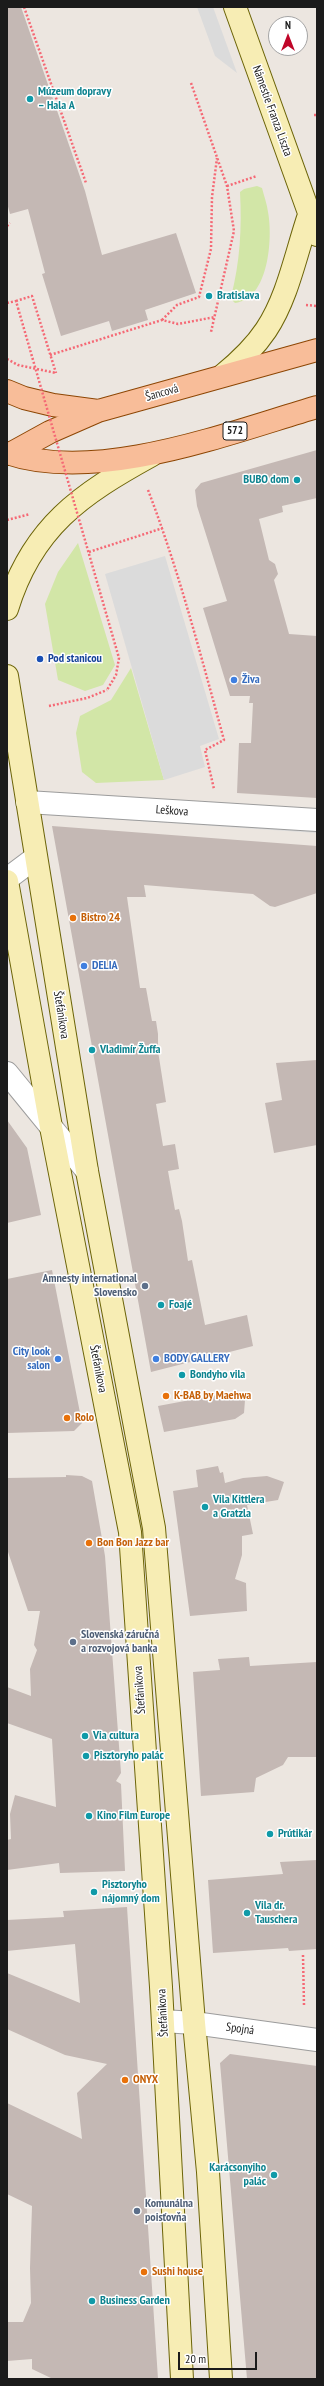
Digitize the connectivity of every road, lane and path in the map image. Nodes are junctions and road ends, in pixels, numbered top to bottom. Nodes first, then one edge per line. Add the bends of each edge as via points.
1 (24, 7) edge
2 (235, 7) edge
3 (191, 83) dead end
4 (217, 156) junction
5 (257, 176) dead end
6 (86, 183) dead end
7 (227, 186) junction
8 (313, 219) edge
9 (10, 223) dead end
10 (7, 226) edge
11 (317, 235) edge
12 (16, 300) junction
13 (7, 303) edge
14 (214, 317) junction
15 (162, 320) junction
16 (211, 332) dead end
17 (317, 350) edge
18 (50, 355) junction
19 (7, 359) edge
20 (223, 375) junction
21 (7, 391) edge
22 (317, 407) edge
23 (98, 411) junction
24 (8, 454) edge
25 (153, 454) junction
26 (148, 490) dead end
27 (162, 528) junction
28 (89, 552) junction
29 (7, 608) edge
30 (7, 676) edge
31 (49, 706) dead end
32 (215, 796) dead end
33 (27, 802) junction
34 (317, 820) edge
35 (35, 858) junction
36 (7, 880) edge
37 (7, 1073) edge
38 (51, 1127) junction
39 (87, 1171) junction
40 (303, 1955) dead end
41 (304, 2005) dead end
42 (163, 2021) junction
43 (194, 2023) junction
44 (317, 2040) edge
45 (182, 2379) edge
46 (221, 2379) edge

1 - 6 path
2 - 8 main road, Námestie Franza Liszta
3 - 4 path
4 - 7 path
4 - 15 path via 212,197 211,249 199,297 177,305
5 - 7 path
7 - 14 path via 234,231
8 - 11 main road, Námestie Franza Liszta
8 - 20 main road via 272,319 254,345
9 - 10 path
12 - 13 path
12 - 18 path via 32,296
12 - 28 path, bridge
14 - 15 path via 178,324
14 - 16 path
15 - 18 path
17 - 20 main road, Šancová
18 - 19 path via 56,373 18,365
20 - 23 main road, Šancová
21 - 23 main road, Šancová via 53,405
22 - 25 main road, 572
23 - 24 main road
24 - 25 main road, 572 via 57,462 91,463
25 - 29 main road via 103,482 70,508 49,529 28,557 14,585
26 - 27 path
27 - 28 path
27 - 32 path via 224,740 205,750
28 - 31 path, bridge via 119,658 116,675 107,690 87,698
30 - 33 main road, Štefánikova
33 - 34 street, Leškova
33 - 35 main road, Štefánikova
35 - 36 street, Štefánikova
35 - 39 main road, Štefánikova
36 - 38 main road, Štefánikova
37 - 38 street
38 - 39 street, Štefánikova
38 - 42 main road, Štefánikova via 130,1532
39 - 43 main road, Štefánikova via 154,1528
40 - 41 path
42 - 43 street, Spojná
42 - 45 main road, Štefánikova
43 - 44 street, Spojná
43 - 46 main road, Štefánikova via 208,2172

